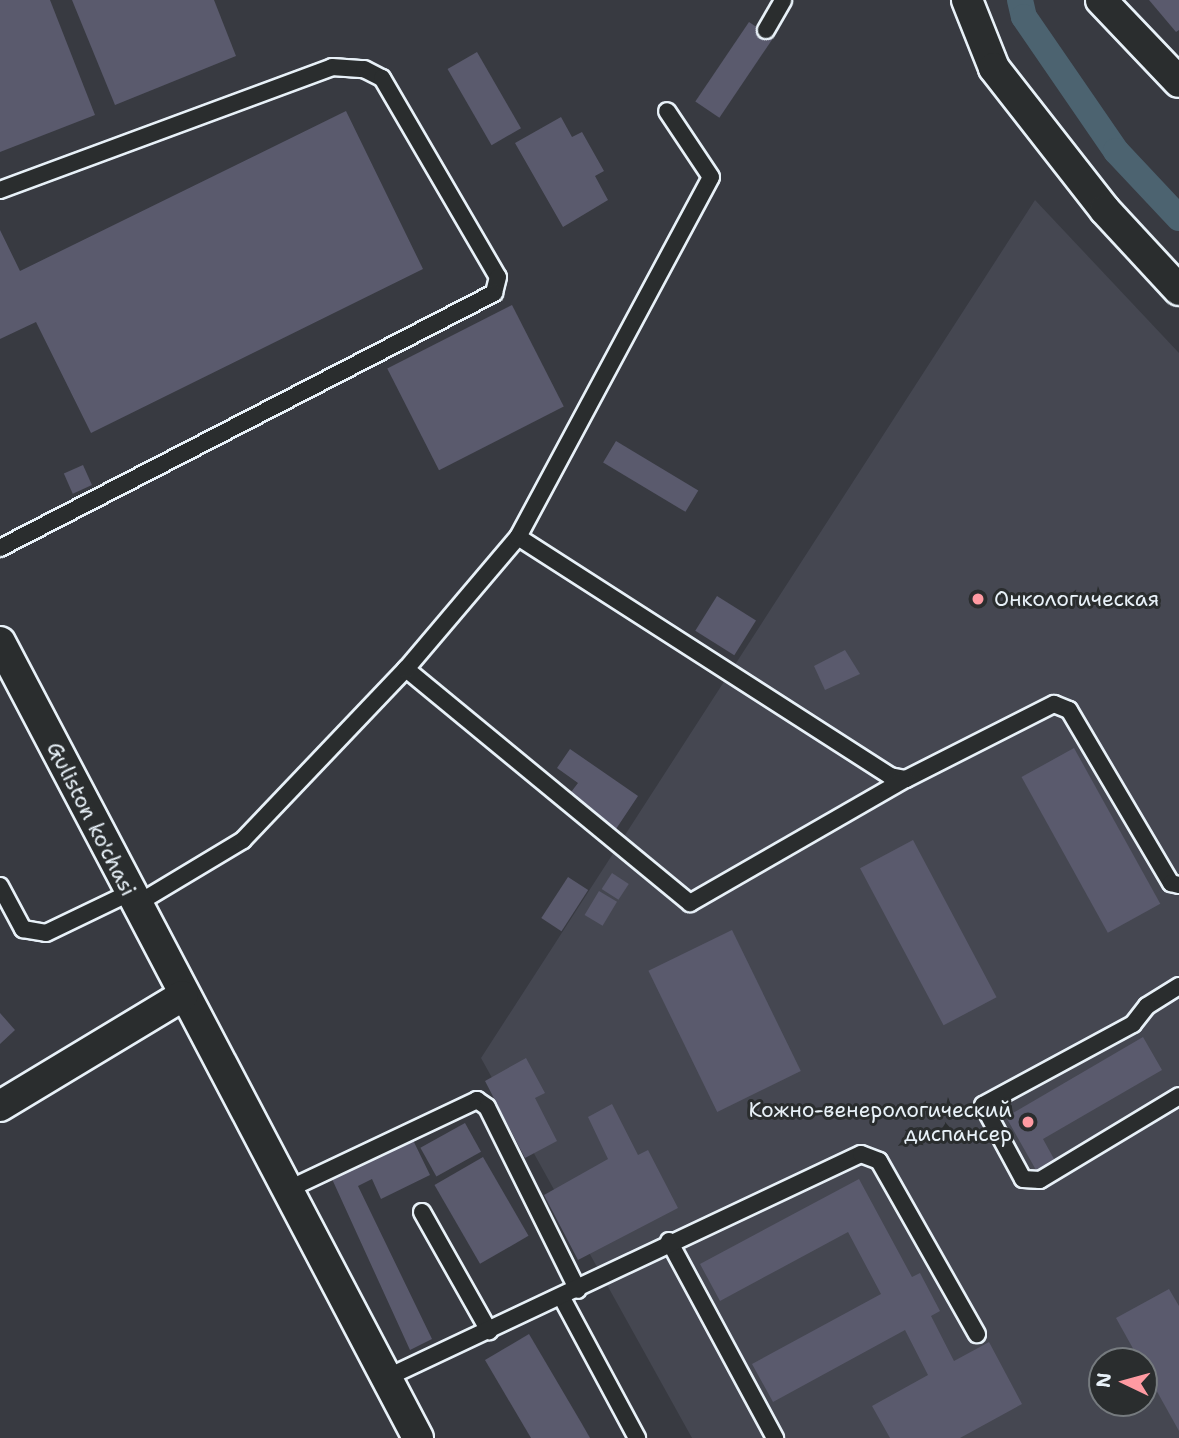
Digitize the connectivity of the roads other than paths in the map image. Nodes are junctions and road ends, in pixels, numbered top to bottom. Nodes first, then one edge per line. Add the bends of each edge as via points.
1 (783, 0) edge
2 (967, 0) edge
3 (1101, 0) edge
4 (766, 30) dead end
5 (1179, 82) edge
6 (667, 111) dead end
7 (0, 190) edge
8 (1179, 290) edge
9 (518, 537) junction
10 (0, 548) edge
11 (0, 642) edge
12 (406, 669) junction
13 (906, 779) junction
14 (1179, 885) edge
15 (0, 886) edge
16 (132, 899) junction
17 (1179, 986) edge
18 (182, 996) junction
19 (1179, 1096) edge
20 (0, 1106) edge
21 (291, 1188) junction
22 (422, 1212) dead end
23 (669, 1241) junction
24 (578, 1290) junction
25 (562, 1298) junction
26 (489, 1331) junction
27 (977, 1334) dead end
28 (386, 1378) junction
29 (418, 1438) edge
30 (637, 1438) edge
31 (775, 1438) edge

1 - 4 lane
2 - 8 street via 994,68 1105,210
3 - 5 street
6 - 9 lane via 711,177
7 - 10 lane via 332,67 364,69 382,78 498,277 495,293
9 - 12 lane
9 - 13 lane via 890,776
11 - 16 street, Guliston ko'chasi
12 - 13 lane via 690,904
12 - 16 lane via 243,840
13 - 14 lane via 1054,704 1062,707 1171,884
15 - 16 lane via 23,929 46,933
16 - 18 street, Guliston ko'chasi
17 - 19 lane via 1147,1006 1133,1024 983,1105 1023,1179 1040,1180
18 - 20 street
18 - 21 street, Guliston ko'chasi
21 - 24 lane via 477,1100 487,1107
21 - 28 street, Guliston ko'chasi
22 - 26 lane
23 - 24 lane
23 - 27 lane via 861,1154 879,1161
23 - 31 lane
24 - 25 lane
25 - 26 lane
25 - 30 lane
26 - 28 lane
28 - 29 street, Guliston ko'chasi

